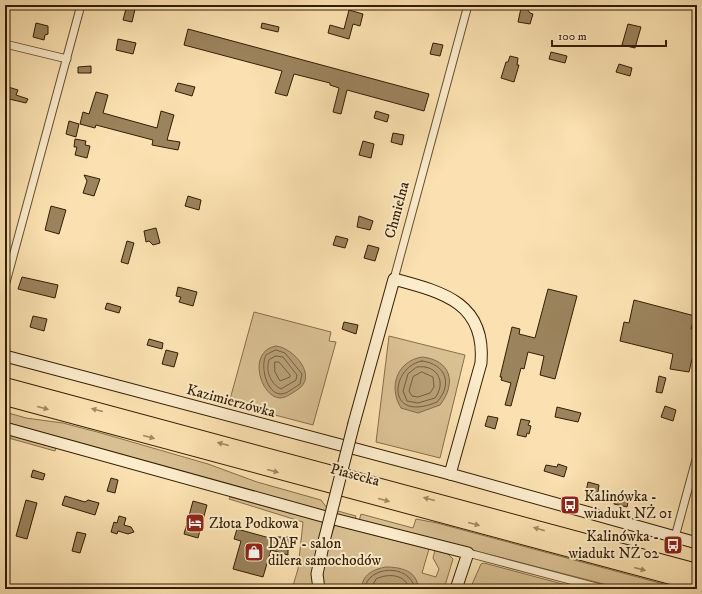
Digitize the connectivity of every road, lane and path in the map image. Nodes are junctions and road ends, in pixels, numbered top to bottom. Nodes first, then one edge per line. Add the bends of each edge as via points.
1 (81, 5) edge
2 (468, 5) edge
3 (5, 44) edge
4 (67, 59) junction
5 (394, 279) junction
6 (5, 286) edge
7 (5, 356) edge
8 (5, 385) edge
9 (5, 398) edge
10 (5, 428) edge
11 (697, 456) edge
12 (450, 474) junction
13 (675, 537) junction
14 (697, 543) edge
15 (468, 553) junction
16 (697, 571) edge
17 (697, 584) edge
18 (319, 589) edge
19 (456, 589) edge
20 (604, 589) edge

1 - 4 street
2 - 5 street, Chmielna
3 - 4 street
4 - 6 street
5 - 12 street via 448,296 468,312 478,329 482,347 480,363
5 - 18 street, Chmielna, bridge via 324,541 317,574
7 - 12 street, Kazimierzówka
16 -> 8 highway, Piasecka
9 -> 17 highway, Piasecka
10 - 15 street via 326,517
11 - 13 street
12 - 13 street, Kazimierzówka
13 - 14 street, Kazimierzówka
15 - 19 street
15 - 20 street

